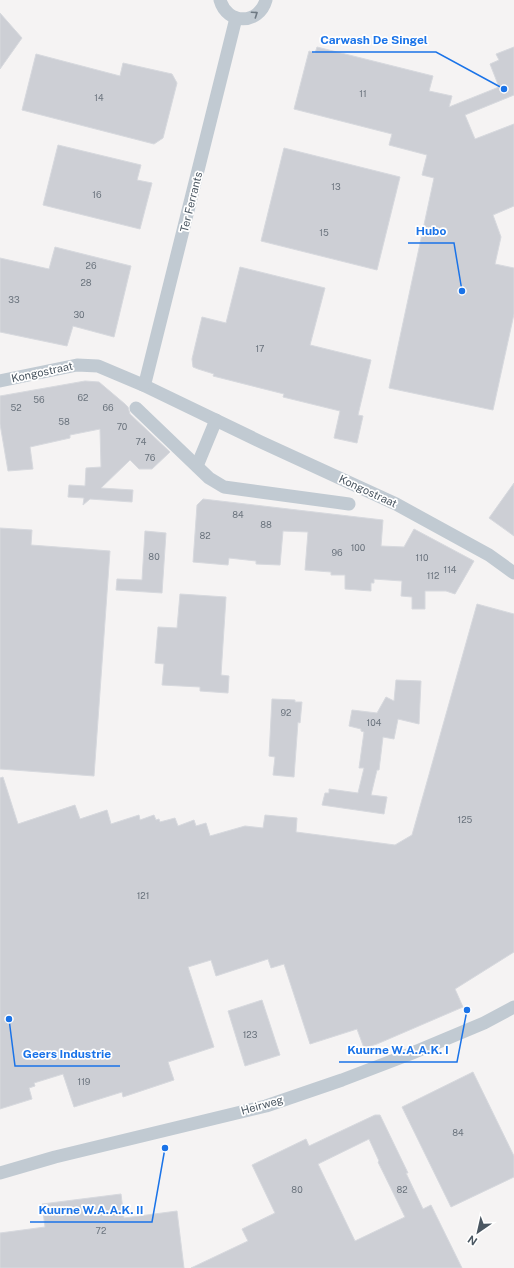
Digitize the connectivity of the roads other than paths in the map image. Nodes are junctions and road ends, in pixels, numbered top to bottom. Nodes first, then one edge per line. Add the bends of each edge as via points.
1 (220, 0) edge
2 (266, 0) edge
3 (236, 18) junction
4 (0, 381) edge
5 (142, 386) junction
6 (136, 408) dead end
7 (216, 420) junction
8 (197, 466) junction
9 (349, 504) dead end
10 (514, 573) edge
11 (514, 1007) edge
12 (0, 1172) edge

1 - 3 street via 226,12
3 -> 2 street via 252,17 264,6
3 - 5 street, Ter Ferrants via 154,348
4 - 5 street, Kongostraat via 77,365 98,366
5 - 7 street, Kongostraat
6 - 8 street, Kongostraat
7 - 8 street
7 - 10 street, Kongostraat via 396,504 489,555
8 - 9 street, Kongostraat via 209,478 224,487
11 - 12 street, Heirweg via 484,1023 410,1054 266,1106

